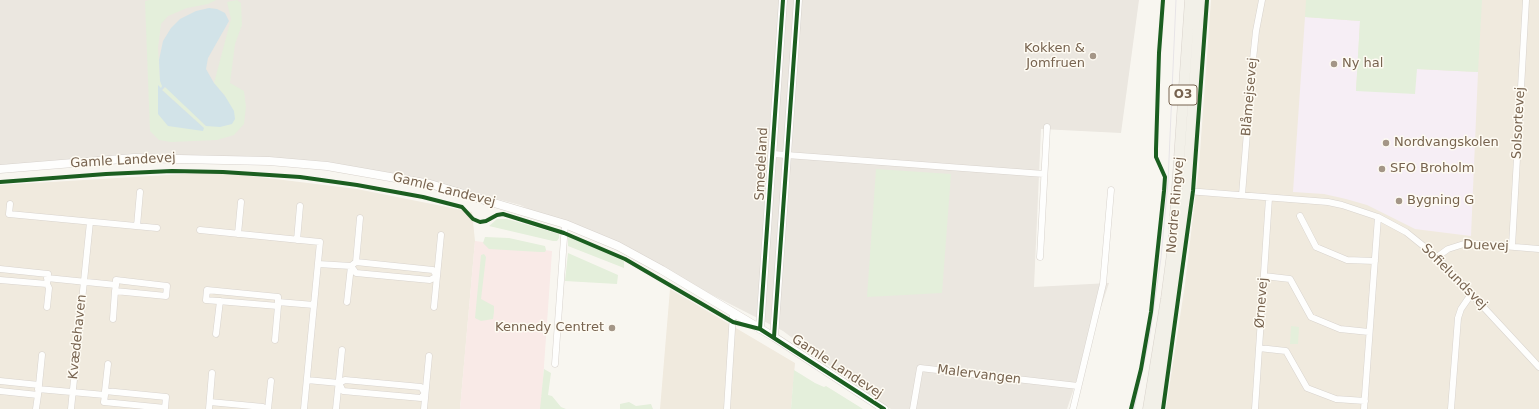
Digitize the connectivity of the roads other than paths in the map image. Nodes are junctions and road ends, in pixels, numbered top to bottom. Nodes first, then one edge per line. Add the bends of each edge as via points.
1 (783, 0) edge
2 (798, 0) edge
3 (1190, 0) edge
4 (1200, 0) edge
5 (1262, 0) edge
6 (1526, 0) edge
7 (1047, 127) dead end
8 (773, 154) junction
9 (787, 155) junction
10 (0, 169) edge
11 (1044, 174) junction
12 (1111, 190) dead end
13 (1187, 191) junction
14 (140, 192) dead end
15 (1242, 195) junction
16 (1269, 198) junction
17 (241, 202) dead end
18 (10, 204) dead end
19 (300, 206) dead end
20 (1300, 216) dead end
21 (1378, 217) junction
22 (360, 218) dead end
23 (90, 222) junction
24 (565, 224) junction
25 (137, 226) junction
26 (157, 228) dead end
27 (200, 230) dead end
28 (238, 234) junction
29 (441, 235) dead end
30 (297, 240) junction
31 (1512, 246) junction
32 (1539, 249) edge
33 (1040, 257) dead end
34 (1437, 257) junction
35 (1375, 261) junction
36 (318, 264) junction
37 (353, 264) junction
38 (0, 269) edge
39 (437, 276) junction
40 (1264, 276) junction
41 (0, 280) edge
42 (47, 281) junction
43 (84, 282) junction
44 (116, 288) junction
45 (1472, 293) junction
46 (220, 302) junction
47 (347, 302) dead end
48 (278, 304) junction
49 (314, 305) junction
50 (47, 307) dead end
51 (434, 307) dead end
52 (733, 313) junction
53 (113, 319) dead end
54 (760, 329) junction
55 (1370, 332) junction
56 (216, 334) dead end
57 (774, 337) junction
58 (275, 340) dead end
59 (1259, 348) junction
60 (342, 350) dead end
61 (42, 355) dead end
62 (429, 356) dead end
63 (108, 364) dead end
64 (555, 364) dead end
65 (1539, 366) edge
66 (212, 372) dead end
67 (307, 380) junction
68 (0, 381) edge
69 (271, 381) dead end
70 (339, 383) junction
71 (1078, 386) junction
72 (38, 390) junction
73 (0, 391) edge
74 (72, 393) junction
75 (425, 393) junction
76 (105, 396) junction
77 (1365, 401) junction
78 (210, 406) edge
79 (36, 409) edge
80 (71, 409) edge
81 (104, 409) edge
82 (264, 409) edge
83 (268, 409) edge
84 (304, 409) edge
85 (336, 409) edge
86 (424, 409) edge
87 (727, 409) edge
88 (884, 409) edge
89 (913, 409) edge
90 (1073, 409) edge
91 (1148, 409) edge
92 (1158, 409) edge
93 (1255, 409) edge
94 (1364, 409) edge
95 (1451, 409) edge

1 - 8 street, Smedeland
2 - 9 street, Smedeland
3 - 91 main road, Nordre Ringvej / O3 via 1173,246 1159,351
4 - 13 main road, Nordre Ringvej / O3
5 - 15 street, Blåmejsevej via 1252,68
6 - 31 street, Solsortevej
7 - 11 street
8 - 9 street, Smedeland
8 - 54 street, Smedeland
9 - 11 street, Smedeland
9 - 57 street, Smedeland
10 - 24 street, Gamle Landevej via 134,158 269,160 377,174 430,184
11 - 33 street
12 - 71 street via 1103,284
13 - 15 street, Sofielundsvej
13 - 92 main road, Nordre Ringvej / O3
14 - 25 street
15 - 16 street, Sofielundsvej
16 - 21 street, Sofielundsvej via 1342,205
16 - 40 street, Ørnevej
17 - 28 street
18 - 23 street via 9,214
19 - 30 street
20 - 35 street via 1316,247 1347,260
21 - 34 street, Sofielundsvej via 1406,232
21 - 35 street
22 - 37 street
23 - 25 street
23 - 43 street, Kvædehaven
24 - 52 street, Gamle Landevej via 618,246
24 - 64 street
25 - 26 street
27 - 28 street
28 - 30 street
29 - 39 street
30 - 36 street via 320,242
31 - 32 street, Duevej
31 - 34 street, Duevej via 1467,243 1448,249
34 - 45 street, Sofielundsvej
35 - 55 street
36 - 37 street
36 - 49 street
37 - 39 street via 432,270
37 - 39 street via 356,273 430,280
37 - 47 street
38 - 42 street, Kvædehaven via 48,274
39 - 51 street
40 - 55 street via 1290,279 1311,317 1340,329
40 - 59 street, Ørnevej
41 - 42 street, Kvædehaven
42 - 43 street, Kvædehaven
42 - 50 street
43 - 44 street, Kvædehaven
43 - 74 street, Kvædehaven
44 - 44 street, Kvædehaven via 116,280 167,286 166,296
44 - 53 street
45 - 65 street, Sofielundsvej
45 - 95 street via 1458,318
46 - 48 street
46 - 48 street via 206,300 207,290 278,297
46 - 56 street
48 - 49 street
48 - 58 street
49 - 67 street
52 - 54 street, Gamle Landevej
52 - 87 street
54 - 57 street, Gamle Landevej
55 - 77 street
57 - 88 street, Gamle Landevej
59 - 77 street via 1286,351 1307,388 1337,400
59 - 93 street, Ørnevej
60 - 70 street
61 - 72 street
62 - 75 street
63 - 76 street
66 - 78 street
67 - 70 street
67 - 84 street
68 - 72 street, Kvædehaven
69 - 83 street
70 - 75 street via 346,380 421,388
70 - 75 street via 343,391 421,398
70 - 85 street
71 - 89 street, Malervangen via 920,368
71 - 90 street
72 - 73 street, Kvædehaven
72 - 74 street, Kvædehaven
72 - 79 street
74 - 76 street, Kvædehaven
74 - 80 street, Kvædehaven
75 - 86 street
76 - 76 street, Kvædehaven via 166,397 165,408
76 - 81 street
77 - 94 street
78 - 82 street

